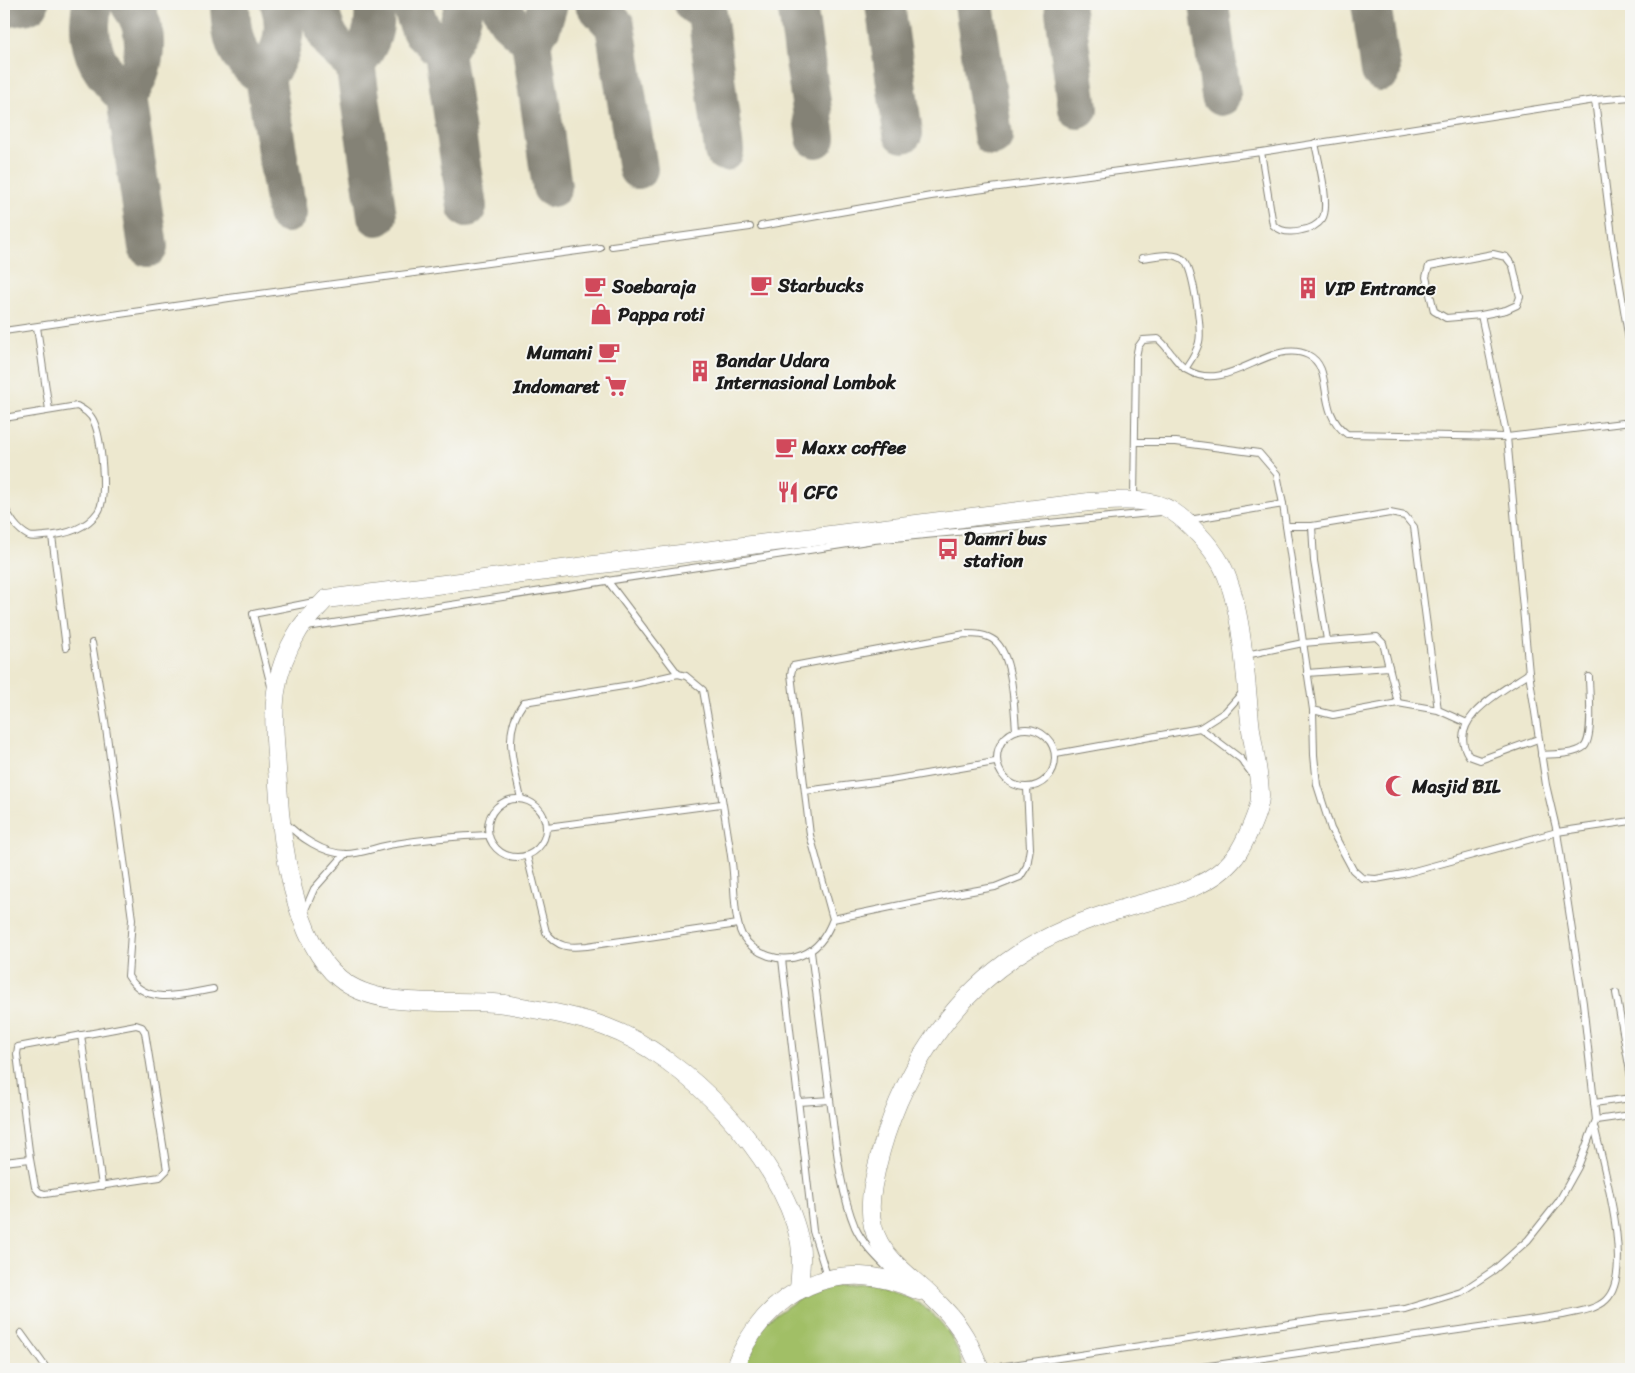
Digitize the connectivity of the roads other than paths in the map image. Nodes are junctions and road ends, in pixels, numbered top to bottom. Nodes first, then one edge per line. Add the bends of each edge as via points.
1 (1631, 97) edge
2 (1596, 100) junction
3 (1315, 143) junction
4 (1261, 152) junction
5 (761, 226) dead end
6 (750, 228) dead end
7 (612, 246) dead end
8 (600, 248) dead end
9 (1142, 258) dead end
10 (1481, 315) junction
11 (37, 327) junction
12 (4, 331) edge
13 (1631, 352) edge
14 (1185, 369) junction
15 (49, 410) junction
16 (4, 418) edge
17 (1631, 422) edge
18 (1507, 437) junction
19 (1134, 442) junction
20 (1134, 500) junction
21 (1283, 504) junction
22 (4, 507) edge
23 (1177, 516) junction
24 (1286, 526) junction
25 (1312, 526) junction
26 (52, 536) junction
27 (607, 580) junction
28 (326, 599) junction
29 (300, 628) junction
30 (1327, 640) junction
31 (92, 643) dead end
32 (1304, 643) junction
33 (66, 648) dead end
34 (1242, 655) junction
35 (1389, 667) junction
36 (1529, 673) junction
37 (678, 674) junction
38 (1307, 674) junction
39 (1588, 677) dead end
40 (1246, 689) junction
41 (274, 695) junction
42 (1398, 703) junction
43 (1313, 710) junction
44 (1438, 710) junction
45 (1467, 723) junction
46 (1200, 728) junction
47 (1016, 730) junction
48 (1538, 739) junction
49 (1056, 754) junction
50 (1541, 755) junction
51 (996, 762) junction
52 (1258, 781) junction
53 (1027, 788) junction
54 (805, 791) junction
55 (521, 798) junction
56 (721, 804) junction
57 (280, 816) junction
58 (1631, 821) edge
59 (547, 827) junction
60 (1556, 832) junction
61 (488, 835) junction
62 (345, 854) junction
63 (526, 856) junction
64 (303, 918) junction
65 (833, 919) junction
66 (738, 924) junction
67 (811, 952) junction
68 (782, 960) junction
69 (213, 989) dead end
70 (1616, 993) dead end
71 (81, 1035) junction
72 (1631, 1077) edge
73 (1631, 1098) edge
74 (830, 1100) junction
75 (799, 1102) junction
76 (1594, 1102) junction
77 (1631, 1115) edge
78 (1596, 1120) junction
79 (1595, 1128) junction
80 (30, 1159) junction
81 (4, 1162) edge
82 (102, 1186) junction
83 (828, 1279) junction
84 (902, 1283) junction
85 (799, 1290) junction
86 (944, 1308) junction
87 (21, 1333) dead end
88 (47, 1369) edge
89 (734, 1369) edge
90 (980, 1369) edge
91 (985, 1369) edge
92 (1188, 1369) edge

1 - 2 lane
2 - 3 lane
2 - 13 lane via 1613,244
3 - 4 lane
3 - 4 lane via 1325,207 1323,218 1314,227 1301,231 1280,231 1273,225
4 - 5 lane via 931,196
6 - 7 lane
8 - 11 lane via 239,296
9 - 14 lane via 1175,256 1184,260 1189,268 1200,340
10 - 10 lane via 1506,310 1519,302 1513,266 1506,257 1493,254 1429,266 1426,277 1434,311 1446,318
10 - 18 lane
11 - 12 lane
11 - 15 lane
14 - 18 lane via 1196,373 1226,374 1267,357 1298,352 1318,363 1323,374 1329,413 1336,426 1347,434
14 - 19 lane via 1158,339 1143,340 1138,348 1136,367
15 - 16 lane
15 - 26 lane via 77,406 94,421 99,439 104,499 98,512 86,524 69,533
17 - 18 lane
18 - 36 lane
19 - 20 lane
19 - 21 lane via 1176,442 1259,454 1277,474
20 - 23 street
20 - 28 street via 1089,502
21 - 23 lane
21 - 24 lane
22 - 26 lane via 17,527 30,537
23 - 27 lane via 874,540
23 - 34 street via 1204,540 1222,565 1236,605
24 - 25 lane
24 - 32 lane
25 - 30 lane via 1314,561
25 - 44 lane via 1390,513 1405,516 1414,526
26 - 33 lane
27 - 29 lane
27 - 37 lane
28 - 29 street
28 - 41 lane via 253,614
29 - 41 street via 280,668
30 - 32 lane
30 - 35 lane via 1377,637 1383,643
31 - 69 lane via 132,919 128,976 142,991 156,996
32 - 34 lane
32 - 38 lane
34 - 40 street
35 - 38 lane
35 - 42 lane
36 - 45 lane via 1474,712
36 - 48 lane
37 - 55 lane via 630,686 524,702 511,724 509,740
37 - 56 lane via 694,681 703,690
38 - 43 lane
39 - 50 lane via 1590,735 1584,746 1574,751
40 - 46 lane via 1225,712
40 - 52 street
41 - 57 street
42 - 43 lane via 1333,715
42 - 44 lane
43 - 60 lane via 1317,785 1331,829 1353,870 1362,878 1403,874
44 - 45 lane
45 - 48 lane via 1462,743 1473,758 1480,760
46 - 49 lane
46 - 52 lane via 1241,759
47 - 49 lane via 1030,728 1042,732
47 - 51 lane via 1002,741
47 - 54 lane via 1009,670 1003,653 995,641 980,634 796,665 791,674
48 - 50 lane
49 - 53 lane via 1049,776 1039,785
50 - 60 lane
51 - 53 lane via 1001,774 1012,784
51 - 54 lane
52 - 86 street via 1261,798 1249,834 1235,857 1214,878 1119,909 1064,931 1017,955 982,983 947,1019 912,1072 885,1134 872,1189 872,1231 884,1253
53 - 65 lane via 1030,848 1027,866 1020,877 995,887
54 - 65 lane via 810,835
55 - 59 lane via 543,813
55 - 61 lane via 507,800 495,808 488,820
56 - 59 lane
56 - 66 lane via 732,861
57 - 62 lane via 296,834
57 - 64 street via 287,862
58 - 60 lane
59 - 63 lane via 545,839 538,850
60 - 76 lane via 1583,1002
61 - 62 lane via 394,844
61 - 63 lane via 496,850 510,858
62 - 64 lane via 314,889
63 - 66 lane via 546,932 561,946 569,948
64 - 85 street via 310,943 325,965 341,980 360,990 389,998 432,1003 501,1004 556,1014 607,1027 654,1052 693,1082 734,1121 764,1162 789,1208 800,1239
65 - 67 lane via 828,932
66 - 68 lane via 752,946
67 - 68 lane
67 - 74 lane
68 - 75 lane
70 - 72 lane
71 - 80 lane via 18,1047
71 - 82 lane
71 - 82 lane via 136,1025 145,1032 167,1170 160,1177
73 - 76 lane
74 - 75 lane
74 - 84 lane via 843,1186 856,1228 869,1248
75 - 83 lane via 813,1231
76 - 78 lane
77 - 78 lane
78 - 79 lane
79 - 91 lane via 1559,1201 1528,1240 1494,1270 1461,1292 1405,1310
79 - 92 lane via 1616,1232 1619,1271 1614,1289 1605,1301 1562,1315
80 - 81 lane
80 - 82 lane via 35,1187 39,1192 45,1194
83 - 84 street via 852,1275
83 - 85 street
84 - 86 street
85 - 89 street via 776,1305 757,1324
86 - 90 street via 967,1336
87 - 88 lane

